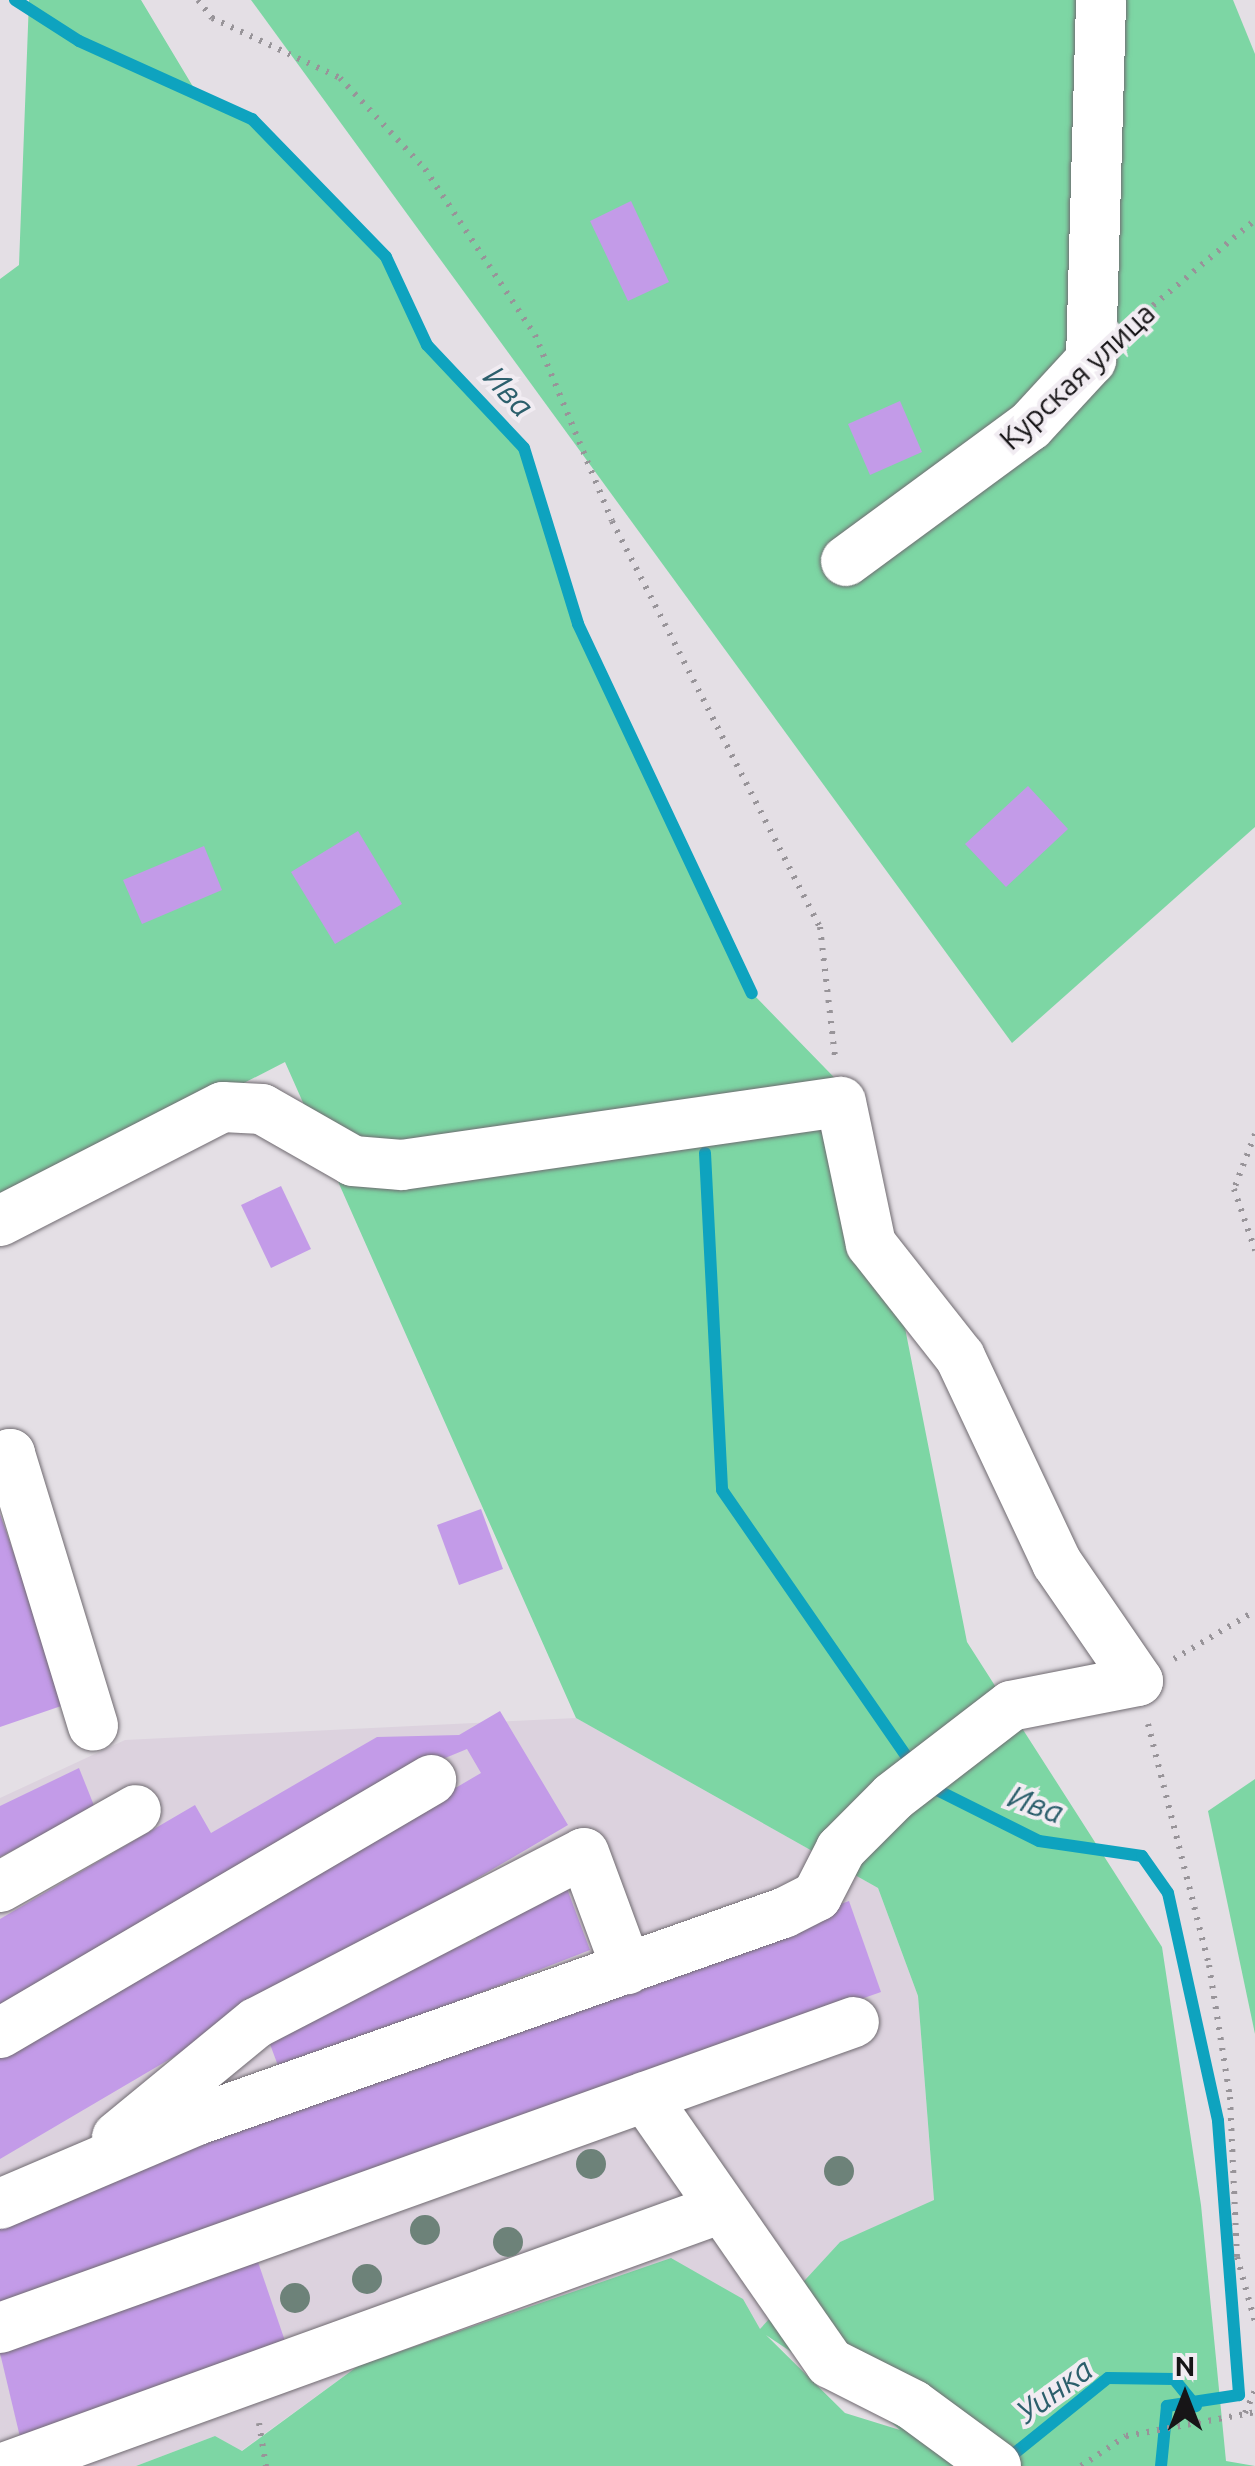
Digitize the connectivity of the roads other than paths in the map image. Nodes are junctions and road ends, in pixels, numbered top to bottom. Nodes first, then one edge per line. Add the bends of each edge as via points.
1 (1102, 0) edge
2 (846, 561) dead end
3 (0, 1220) edge
4 (0, 1458) edge
5 (94, 1726) dead end
6 (431, 1780) dead end
7 (136, 1810) dead end
8 (0, 1887) edge
9 (627, 1968) junction
10 (854, 2022) dead end
11 (0, 2033) edge
12 (645, 2097) junction
13 (74, 2172) junction
14 (0, 2204) edge
15 (720, 2209) junction
16 (0, 2328) edge
17 (9, 2466) edge
18 (996, 2466) edge

1 - 2 street, Курская улица via 1091,360 1030,426
3 - 9 street via 223,1107 262,1110 328,1152 376,1165 755,1120 841,1102 871,1244 960,1357 1057,1563 1138,1680 1010,1706 894,1797 841,1850 816,1896
4 - 5 street via 10,1454
6 - 11 street
7 - 8 street
9 - 13 street
9 - 13 street via 584,1853 256,2023
10 - 12 street
12 - 15 street
12 - 16 street
13 - 14 street
15 - 17 street
15 - 18 street via 830,2363 913,2405

